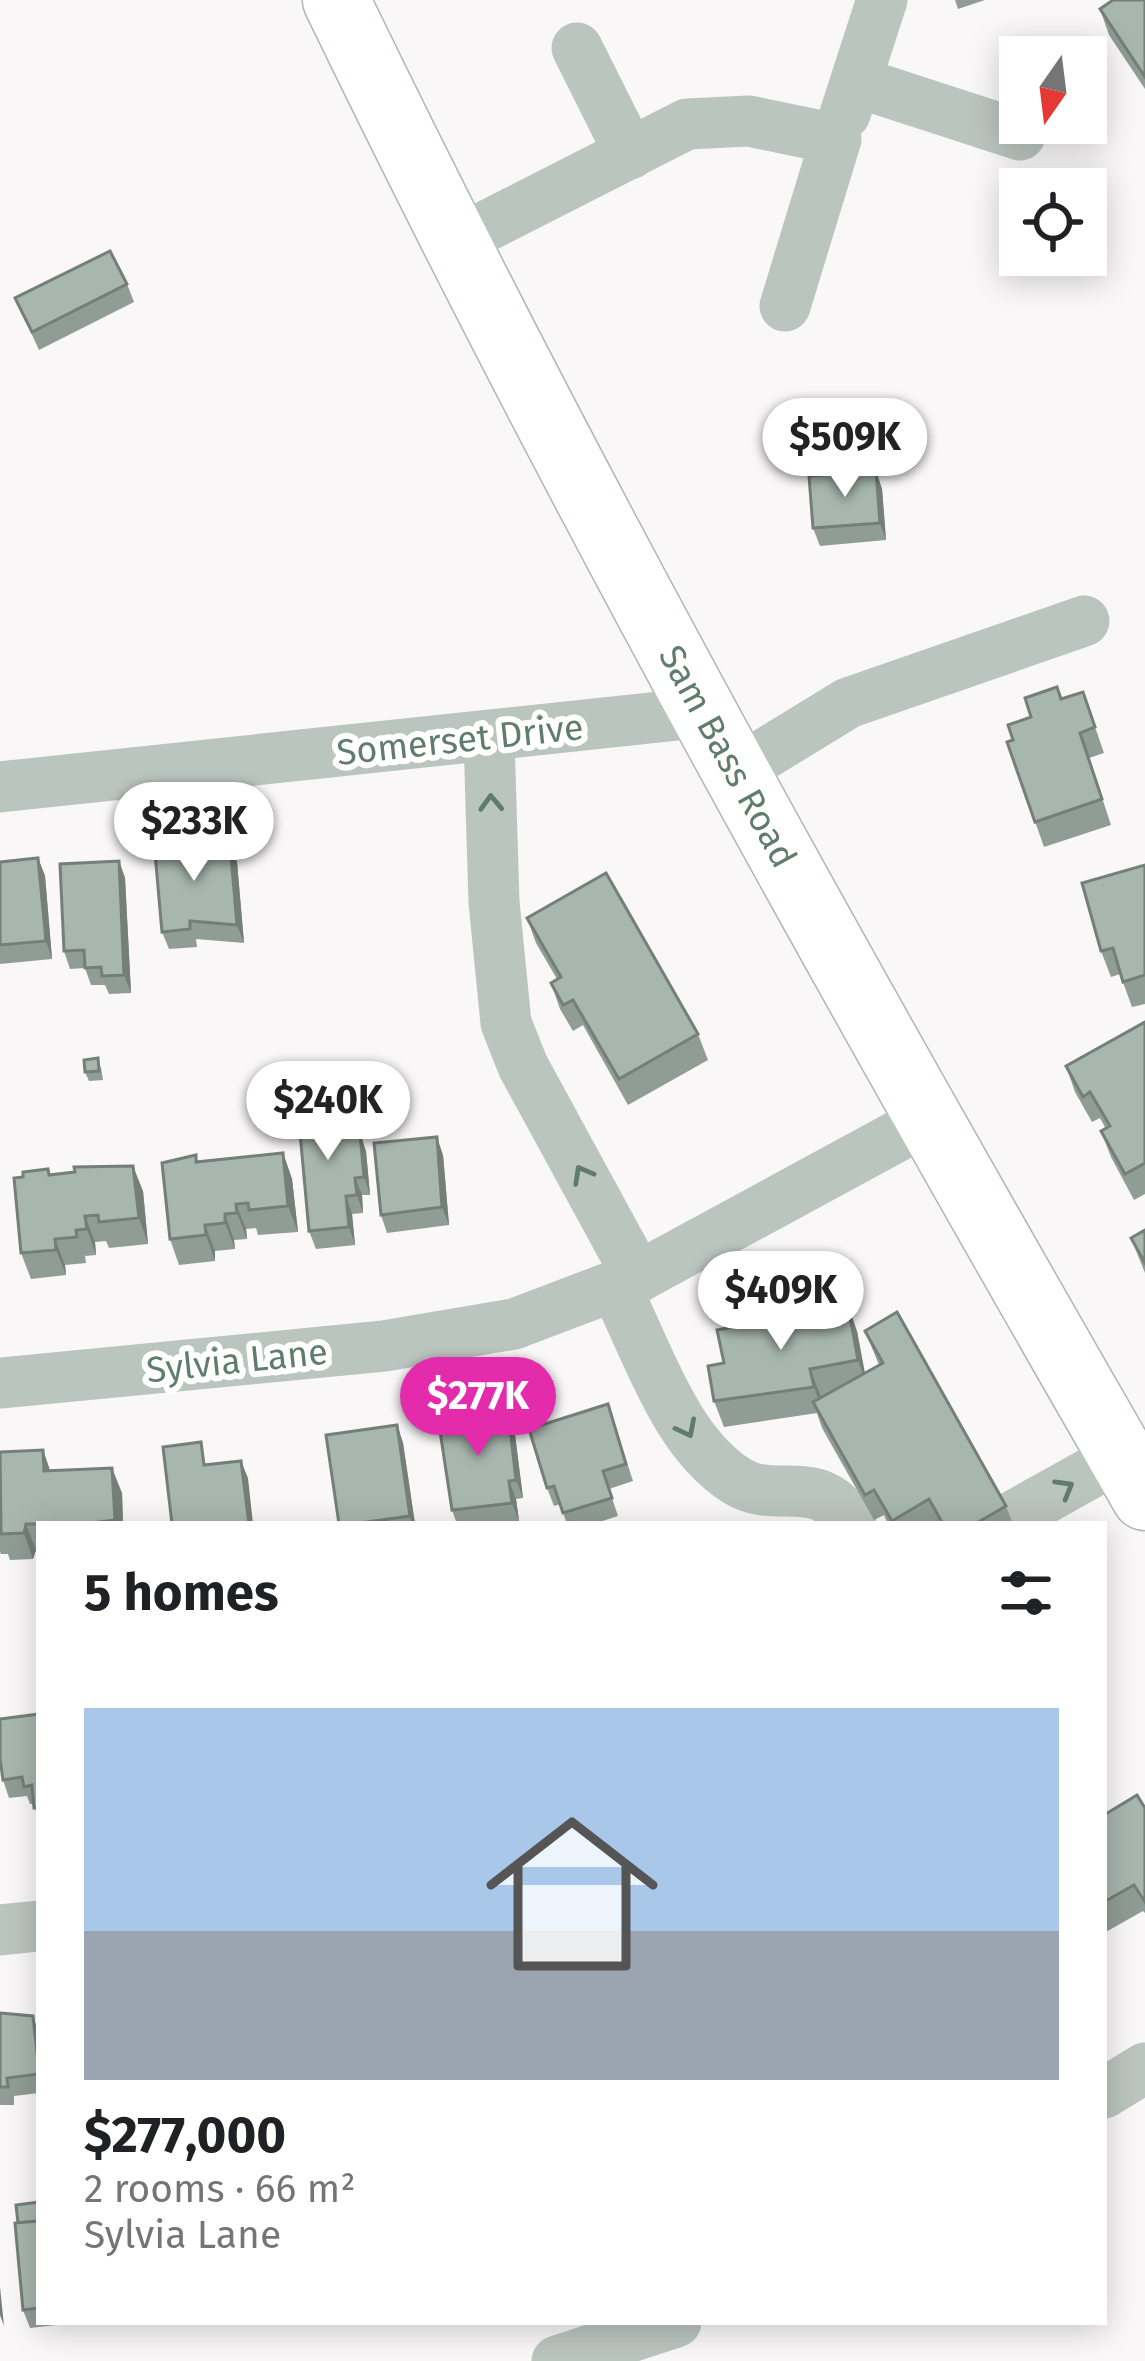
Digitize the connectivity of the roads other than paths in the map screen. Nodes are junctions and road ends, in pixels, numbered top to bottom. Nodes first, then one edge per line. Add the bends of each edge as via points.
1 (336, 0) edge
2 (882, 0) edge
3 (577, 48) dead end
4 (857, 82) junction
5 (999, 128) edge
6 (836, 140) junction
7 (630, 154) junction
8 (455, 242) junction
9 (785, 306) dead end
10 (1084, 620) dead end
11 (706, 712) junction
12 (489, 738) junction
13 (737, 771) junction
14 (0, 787) edge
15 (927, 1120) junction
16 (626, 1282) junction
17 (0, 1383) edge
18 (1133, 1476) edge
19 (1008, 1519) edge
20 (849, 1521) edge
21 (36, 1927) edge
22 (0, 1930) edge
23 (1145, 2068) edge
24 (1107, 2091) edge
25 (667, 2325) edge
26 (557, 2361) edge

1 - 8 main road, Sam Bass Road
2 - 4 street
3 - 7 street
4 - 5 street
4 - 6 street
6 - 7 street via 749,121 687,124
6 - 9 street
7 - 8 street
8 - 11 main road, Sam Bass Road
10 - 13 street via 848,703
11 - 12 street, Somerset Drive
11 - 13 main road, Sam Bass Road
12 - 14 street, Somerset Drive
16 -> 12 street via 506,1023
13 - 15 main road, Sam Bass Road
15 - 16 street, Sylvia Lane
15 - 18 main road, Sam Bass Road
16 - 17 street, Sylvia Lane via 514,1324 450,1338
16 -> 20 street via 697,1449 741,1484 817,1492 840,1504
19 -> 18 street
21 - 22 street
23 - 24 street
25 - 26 street

